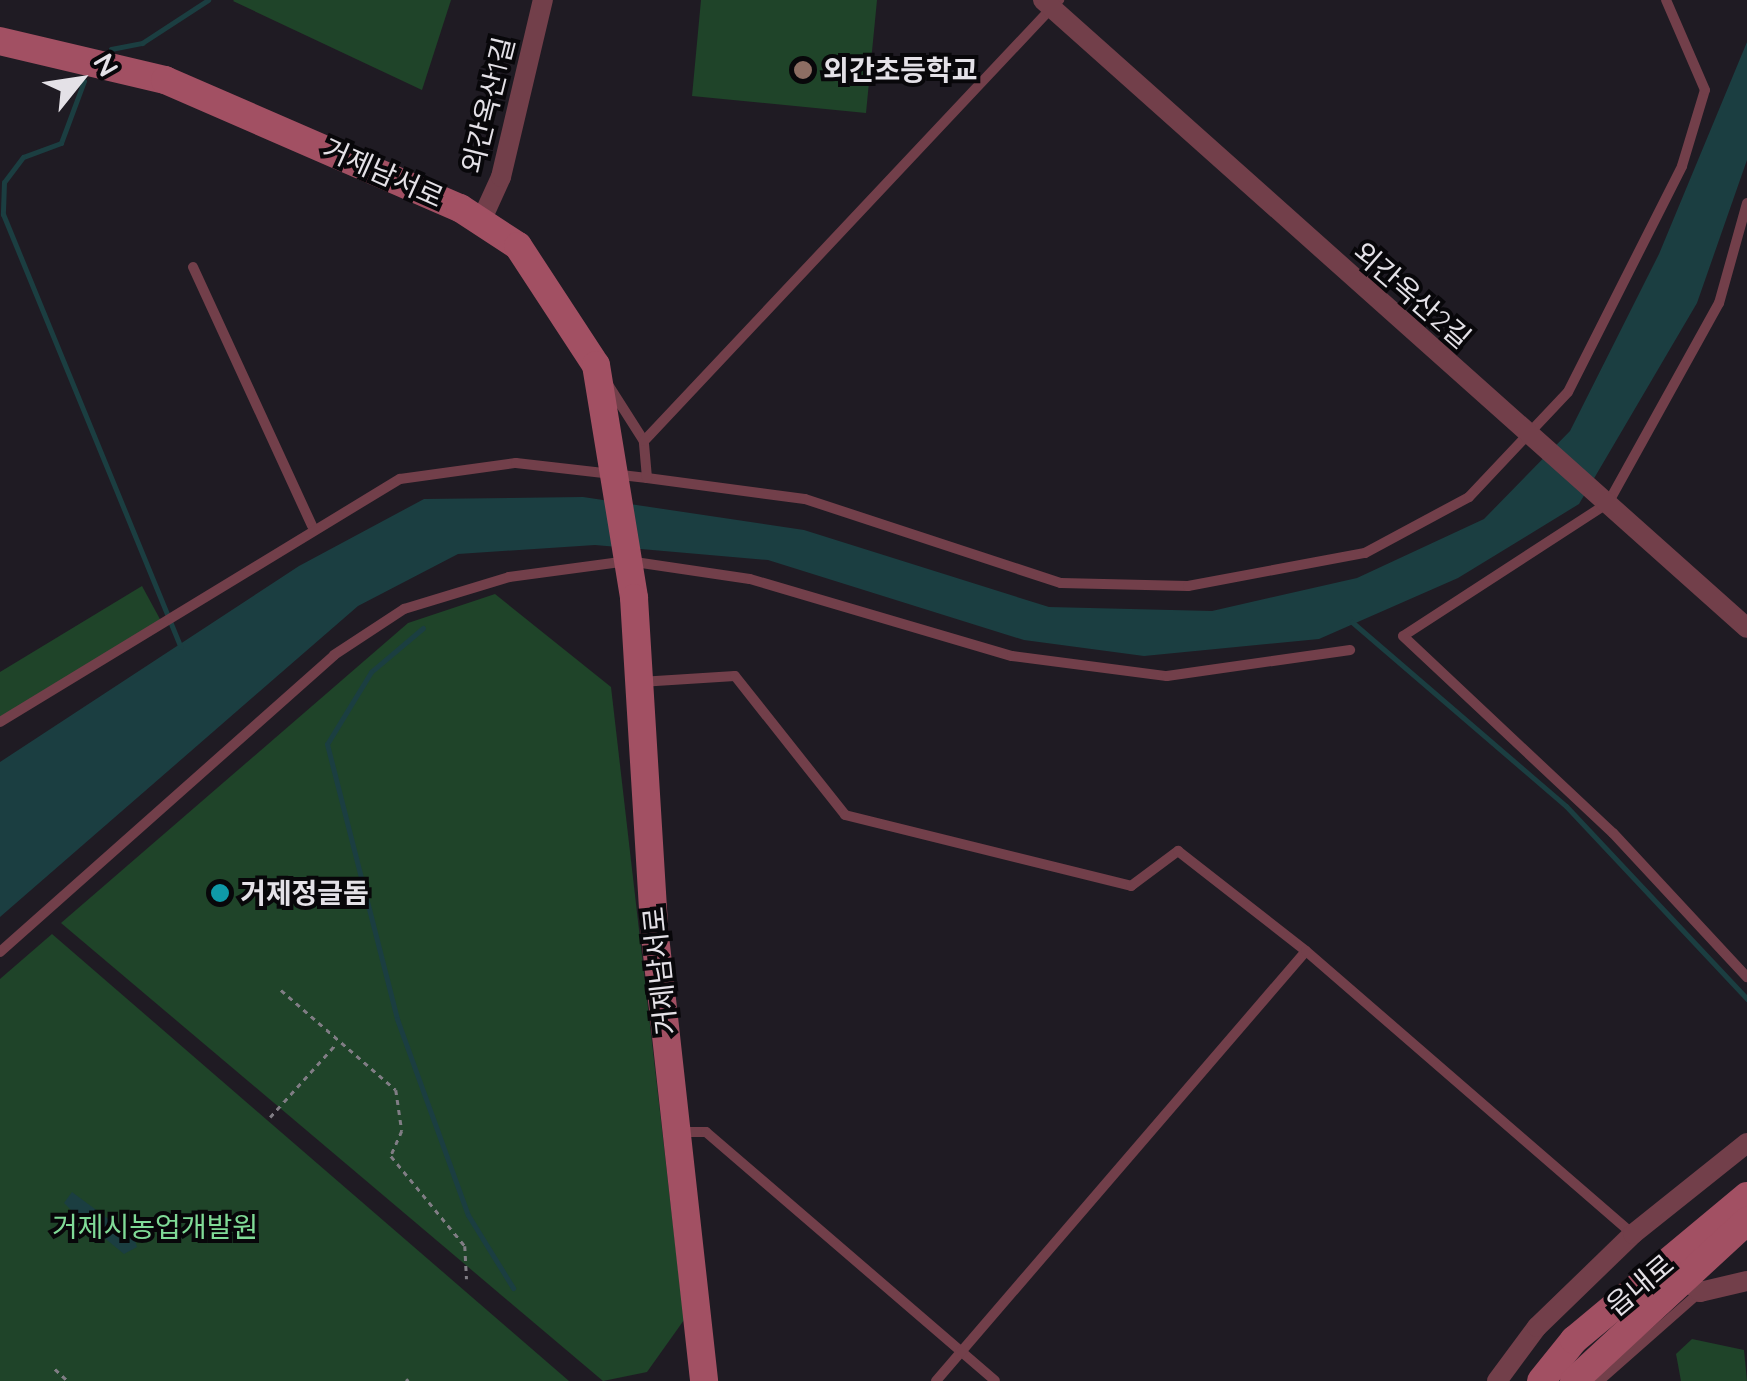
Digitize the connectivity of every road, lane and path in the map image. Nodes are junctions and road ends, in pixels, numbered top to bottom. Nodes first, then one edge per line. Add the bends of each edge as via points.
1 (544, 0) edge
2 (1666, 0) edge
3 (1051, 3) edge
4 (0, 41) edge
5 (1747, 203) edge
6 (480, 221) junction
7 (193, 266) dead end
8 (596, 365) junction
9 (1534, 438) junction
10 (644, 441) junction
11 (633, 476) junction
12 (1608, 503) junction
13 (312, 526) junction
14 (628, 561) junction
15 (1747, 628) edge
16 (1350, 650) dead end
17 (636, 682) junction
18 (0, 722) edge
19 (1306, 951) junction
20 (0, 952) edge
21 (1747, 977) edge
22 (281, 990) dead end
23 (338, 1042) junction
24 (270, 1117) dead end
25 (678, 1132) junction
26 (1747, 1143) edge
27 (1747, 1196) edge
28 (1747, 1221) edge
29 (1632, 1234) junction
30 (1683, 1277) junction
31 (467, 1278) dead end
32 (1747, 1280) edge
33 (961, 1351) junction
34 (55, 1369) dead end
35 (68, 1381) edge
36 (704, 1381) edge
37 (936, 1381) edge
38 (994, 1381) edge
39 (1497, 1381) edge
40 (1541, 1381) edge
41 (1574, 1381) edge
42 (1598, 1381) edge

1 - 6 street, 외간옥산1길 via 501,177
2 - 9 lane via 1706,90 1648,234 1568,392
3 - 9 street, 외간옥산2길
3 - 10 lane
4 - 6 main road, 거제남서로 via 165,80
5 - 12 lane via 1719,304
6 - 8 main road, 거제남서로 via 528,260
7 - 13 lane
8 - 10 lane
8 - 11 main road, 거제남서로
9 - 11 lane via 1469,497 1365,553 1188,586 1061,583 805,499
9 - 12 street, 외간옥산2길
10 - 11 lane
11 - 13 lane via 464,464 400,478
11 - 14 main road, 거제남서로
12 - 15 street, 외간옥산2길
12 - 21 lane via 1403,636 1613,833
13 - 18 lane
14 - 16 lane via 851,602 1012,656 1166,676
14 - 17 main road, 거제남서로
14 - 20 lane via 509,577 404,610 334,656
17 - 19 lane via 736,676 845,815 1131,886 1178,851 1197,857
17 - 25 main road, 거제남서로
19 - 29 lane
19 - 33 lane
22 - 23 path
23 - 24 path
23 - 31 path via 396,1090 402,1131 391,1156 465,1246
25 - 33 lane via 706,1132
25 - 36 main road, 거제남서로
26 - 29 street
27 - 30 main road, 읍내로
28 - 30 main road, 읍내로
29 - 39 street via 1537,1326
30 - 32 street
30 - 40 main road, 읍내로 via 1574,1340
30 - 41 main road, 읍내로
30 - 42 lane
33 - 37 lane
33 - 38 lane
34 - 35 path

